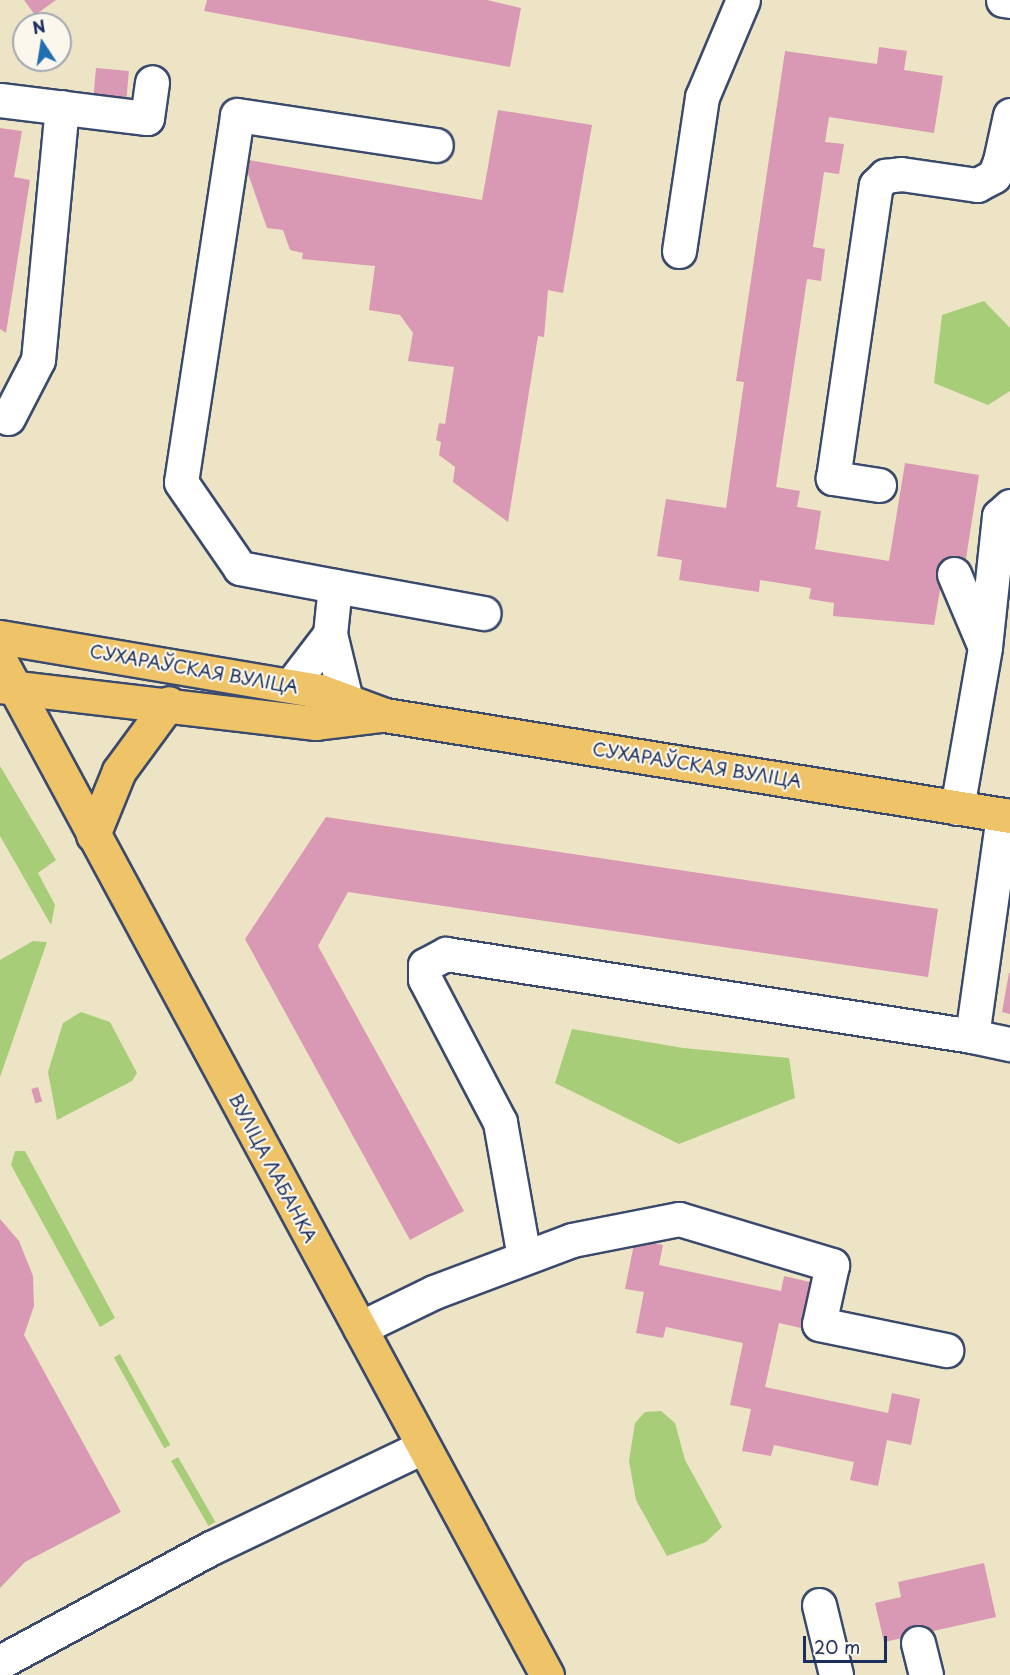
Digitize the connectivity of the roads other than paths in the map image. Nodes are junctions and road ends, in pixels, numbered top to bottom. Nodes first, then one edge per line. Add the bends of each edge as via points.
1 (743, 0) edge
2 (1003, 0) edge
3 (1010, 1) edge
4 (152, 82) dead end
5 (0, 100) edge
6 (62, 107) junction
7 (1010, 115) edge
8 (436, 145) dead end
9 (1005, 162) edge
10 (679, 251) dead end
11 (8, 418) dead end
12 (879, 485) dead end
13 (1010, 506) edge
14 (954, 574) dead end
15 (335, 586) junction
16 (484, 612) dead end
17 (330, 634) junction
18 (0, 637) edge
19 (985, 647) junction
20 (5, 677) edge
21 (291, 685) junction
22 (346, 700) junction
23 (169, 703) junction
24 (385, 715) junction
25 (957, 808) junction
26 (1006, 815) edge
27 (93, 835) junction
28 (972, 1036) junction
29 (1010, 1044) edge
30 (524, 1257) junction
31 (360, 1328) junction
32 (946, 1350) dead end
33 (423, 1447) junction
34 (819, 1605) dead end
35 (918, 1643) dead end
36 (0, 1662) edge
37 (547, 1675) edge
38 (836, 1675) edge
39 (926, 1675) edge

1 - 10 lane via 702,97
2 - 3 lane
4 - 6 lane via 147,118
5 - 6 lane
6 - 11 lane via 38,360
7 - 9 lane
8 - 15 lane via 237,115 181,482 240,568
9 - 12 lane via 987,183 901,174 885,176 876,185 833,478
13 - 19 lane via 999,516
14 - 19 lane
15 - 16 lane
15 - 17 lane
17 - 21 lane
17 - 22 lane
18 - 21 main road, СУХАРАЎСКАЯ ВУЛІЦА
19 - 25 lane
20 - 23 main road, СУХАРАЎСКАЯ ВУЛІЦА
20 - 27 main road, ВУЛІЦА ЛАБАНКА
21 - 22 main road, СУХАРАЎСКАЯ ВУЛІЦА
22 - 24 main road, СУХАРАЎСКАЯ ВУЛІЦА
23 - 24 main road, СУХАРАЎСКАЯ ВУЛІЦА via 316,723
23 - 27 main road via 119,771
24 - 25 main road, СУХАРАЎСКАЯ ВУЛІЦА
25 - 26 main road, СУХАРАЎСКАЯ ВУЛІЦА
26 - 28 lane
27 - 31 main road, ВУЛІЦА ЛАБАНКА
28 - 29 lane
28 - 30 lane via 446,954 425,965 425,979 500,1122
30 - 31 lane
30 - 32 lane via 572,1240 679,1219 832,1265 819,1323
31 - 33 main road, ВУЛІЦА ЛАБАНКА
33 - 36 lane via 211,1548
33 - 37 main road, ВУЛІЦА ЛАБАНКА
34 - 38 lane
35 - 39 lane

